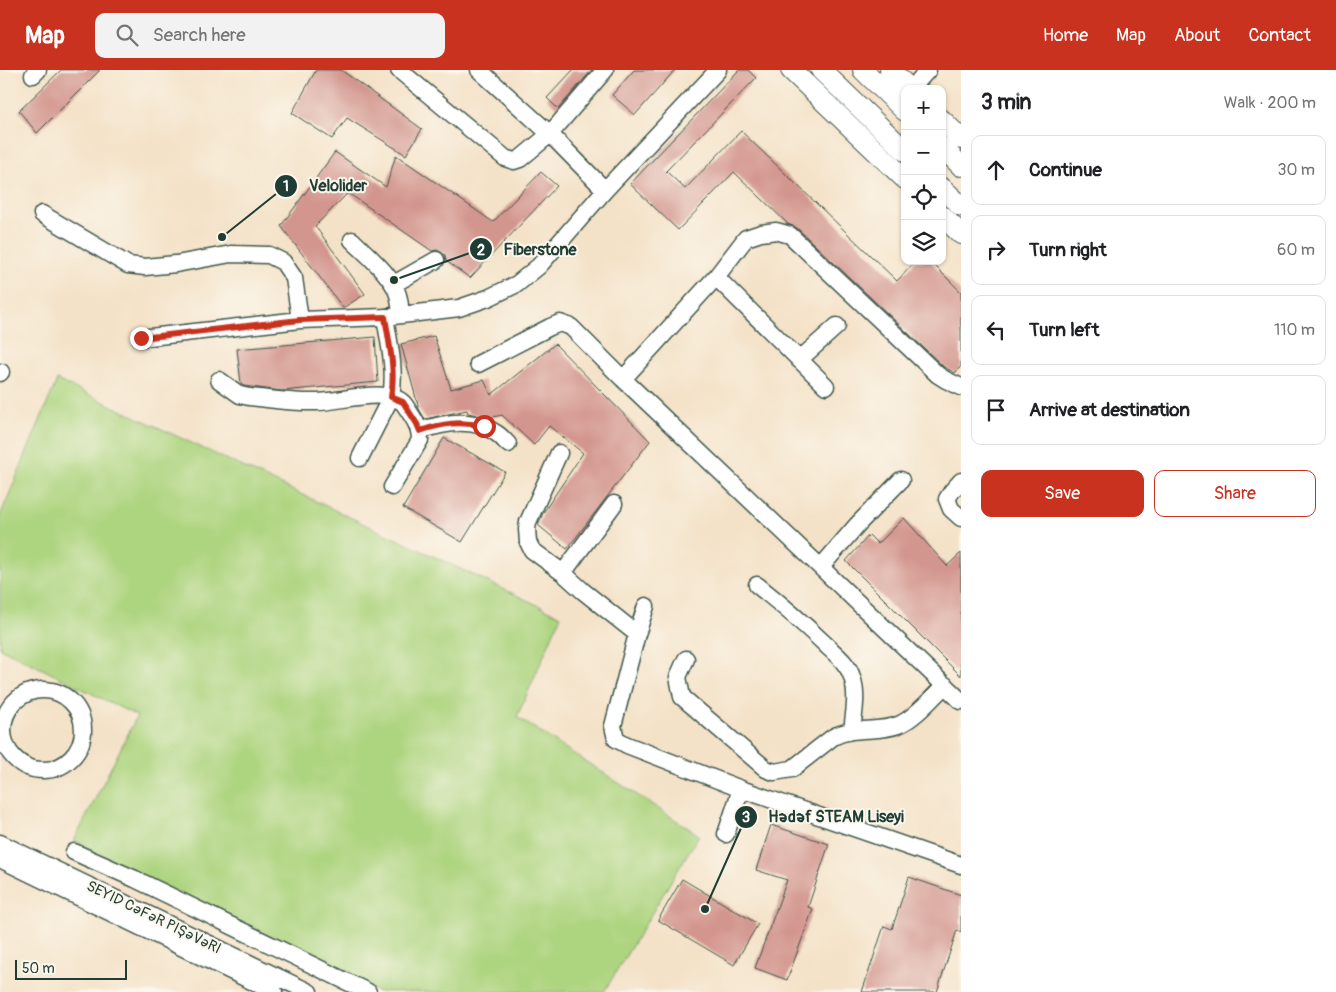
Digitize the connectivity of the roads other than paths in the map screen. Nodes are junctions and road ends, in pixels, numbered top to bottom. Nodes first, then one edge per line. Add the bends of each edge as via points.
1 (399, 70) edge
2 (479, 70) edge
3 (605, 70) edge
4 (718, 70) edge
5 (791, 70) edge
6 (863, 70) edge
7 (890, 70) edge
8 (928, 70) edge
9 (820, 71) edge
10 (907, 85) edge
11 (915, 85) edge
12 (901, 107) edge
13 (946, 124) edge
14 (550, 134) junction
15 (961, 139) edge
16 (901, 147) edge
17 (946, 152) edge
18 (961, 166) edge
19 (901, 175) edge
20 (605, 190) junction
21 (946, 192) edge
22 (961, 206) edge
23 (42, 214) dead end
24 (946, 220) edge
25 (961, 234) edge
26 (352, 240) dead end
27 (436, 260) dead end
28 (716, 277) junction
29 (394, 284) junction
30 (393, 316) junction
31 (300, 320) junction
32 (837, 326) dead end
33 (141, 338) dead end
34 (799, 360) junction
35 (478, 364) dead end
36 (623, 379) junction
37 (219, 380) dead end
38 (960, 385) edge
39 (826, 386) dead end
40 (391, 397) junction
41 (420, 431) junction
42 (508, 444) dead end
43 (559, 453) dead end
44 (360, 458) dead end
45 (900, 480) dead end
46 (961, 481) edge
47 (392, 486) dead end
48 (614, 504) dead end
49 (961, 518) edge
50 (821, 566) junction
51 (563, 573) junction
52 (757, 585) dead end
53 (646, 606) dead end
54 (637, 634) junction
55 (686, 659) dead end
56 (945, 685) junction
57 (961, 701) edge
58 (852, 731) junction
59 (5, 758) edge
60 (741, 789) junction
61 (726, 834) dead end
62 (0, 843) edge
63 (74, 852) dead end
64 (0, 859) edge
65 (961, 865) edge
66 (135, 879) junction
67 (124, 902) junction
68 (274, 992) edge
69 (309, 992) edge
70 (368, 992) edge

1 - 14 street via 505,158 520,159
2 - 14 street
3 - 14 street
4 - 20 street
5 - 19 main road
6 - 12 main road
7 - 10 main road
8 - 11 street
9 - 16 main road
13 - 15 main road
14 - 20 street
17 - 18 main road
20 - 30 street via 538,266 516,284 459,308
21 - 22 main road
23 - 31 street via 128,265 176,264 231,254 269,255 283,262 294,278
24 - 25 main road
26 - 29 street
27 - 29 street
28 - 34 street
28 - 36 street
28 - 38 street via 746,238 761,233 790,235 938,375
29 - 30 street via 398,294
30 - 31 street
30 - 40 street
31 - 33 street
32 - 34 street
34 - 39 street
35 - 36 street via 560,323 571,328
36 - 50 street
37 - 40 street via 240,395 302,402 377,395
40 - 41 street via 403,402
40 - 44 street
41 - 42 street via 463,423 484,426
41 - 47 street via 420,440
43 - 51 street via 527,529 532,550
45 - 50 street
46 - 49 street via 947,499 951,509
48 - 51 street
50 - 56 street
51 - 54 street
52 - 58 street via 844,663 852,675 855,689
53 - 54 street
54 - 60 street via 613,726 616,740
55 - 58 street via 678,677 682,698 766,769 774,772 792,768 833,737
56 - 57 street
56 - 58 street via 898,726
59 - 59 street via 42,771 61,767 76,754 84,736 78,708 64,695 54,691 35,690 18,699 6,714 3,734
60 - 61 street
60 - 65 street
62 - 67 street, SEYID CƏFƏR PIŞƏVƏRI
63 - 66 street
64 - 68 street, SEYID CƏFƏR PIŞƏVƏRI
66 - 67 street
66 - 70 street
67 - 69 street, SEYID CƏFƏR PIŞƏVƏRI

